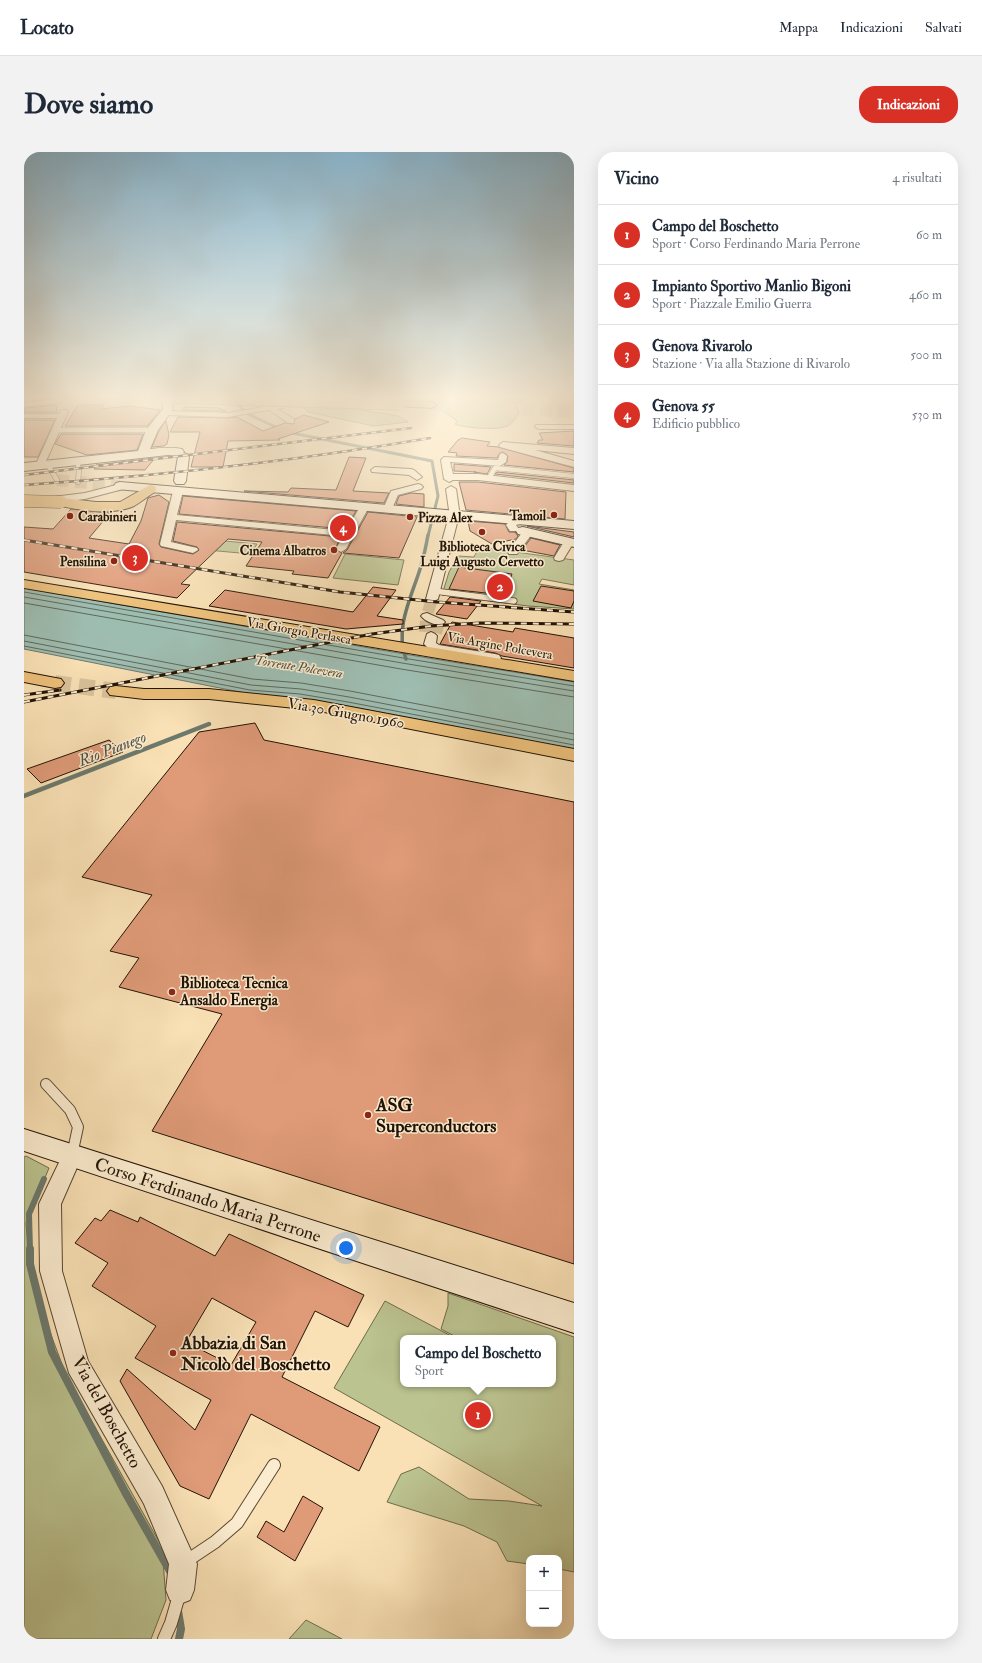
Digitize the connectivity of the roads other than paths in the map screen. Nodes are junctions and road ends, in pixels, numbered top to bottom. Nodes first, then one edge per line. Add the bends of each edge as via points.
1 (49, 466) edge
2 (78, 466) edge
3 (180, 466) edge
4 (446, 466) edge
5 (374, 470) dead end
6 (574, 476) edge
7 (24, 477) edge
8 (417, 477) dead end
9 (489, 478) junction
10 (57, 480) joint
11 (78, 482) dead end
12 (122, 486) joint
13 (179, 486) junction
14 (418, 487) dead end
15 (574, 488) edge
16 (155, 489) junction
17 (451, 490) dead end
18 (24, 502) edge
19 (364, 507) junction
20 (388, 509) junction
21 (451, 515) junction
22 (172, 517) junction
23 (491, 519) junction
24 (574, 525) edge
25 (527, 526) junction
26 (349, 534) junction
27 (572, 542) edge
28 (341, 549) dead end
29 (193, 550) dead end
30 (513, 552) dead end
31 (559, 558) dead end
32 (24, 578) edge
33 (24, 584) edge
34 (433, 595) joint
35 (514, 601) dead end
36 (215, 616) junction
37 (430, 624) tunnel mouth
38 (574, 671) edge
39 (574, 676) edge
40 (24, 677) edge
41 (55, 683) tunnel mouth
42 (116, 691) tunnel mouth
43 (574, 755) edge
44 (46, 1084) dead end
45 (24, 1140) edge
46 (72, 1156) junction
47 (574, 1318) edge
48 (274, 1465) dead end
49 (183, 1564) junction
50 (180, 1590) joint
51 (164, 1639) edge

1 - 10 lane
2 - 11 lane
3 - 13 main road
4 - 9 street via 449,478
5 - 8 street via 411,472
6 - 9 lane via 494,468
7 - 10 main road
9 - 15 street
12 - 16 main road
12 - 18 street via 85,496
13 - 16 main road
13 - 19 main road via 196,493
13 - 22 street
14 - 20 street via 394,493
16 - 18 main road, bridge via 130,503 121,505
17 - 21 street via 454,510
19 - 20 main road
19 - 26 street
20 - 21 main road
21 - 23 main road
21 - 34 street via 452,523
22 - 26 street
22 - 29 street via 165,544
23 - 25 main road
23 - 25 main road via 514,528
24 - 25 main road
25 - 27 main road
25 - 30 street
26 - 28 street
27 - 31 street
32 - 36 main road via 166,602
33 - 36 main road, Via Giorgio Perlasca
34 - 35 lane
36 - 39 main road, Via Giorgio Perlasca
37 - 38 street, Via Argine Polcevera via 430,644 435,648
40 - 41 main road
42 - 43 main road, Via 30 Giugno 1960 via 144,694 209,694 314,705
44 - 46 lane via 70,1110 78,1127
45 - 46 main road, Corso Ferdinando Maria Perrone
46 - 47 main road, Corso Ferdinando Maria Perrone
46 - 49 street, Via del Boschetto via 50,1204 51,1271 77,1365 153,1495
48 - 49 lane via 237,1522 215,1542
49 - 50 street
50 - 51 lane

